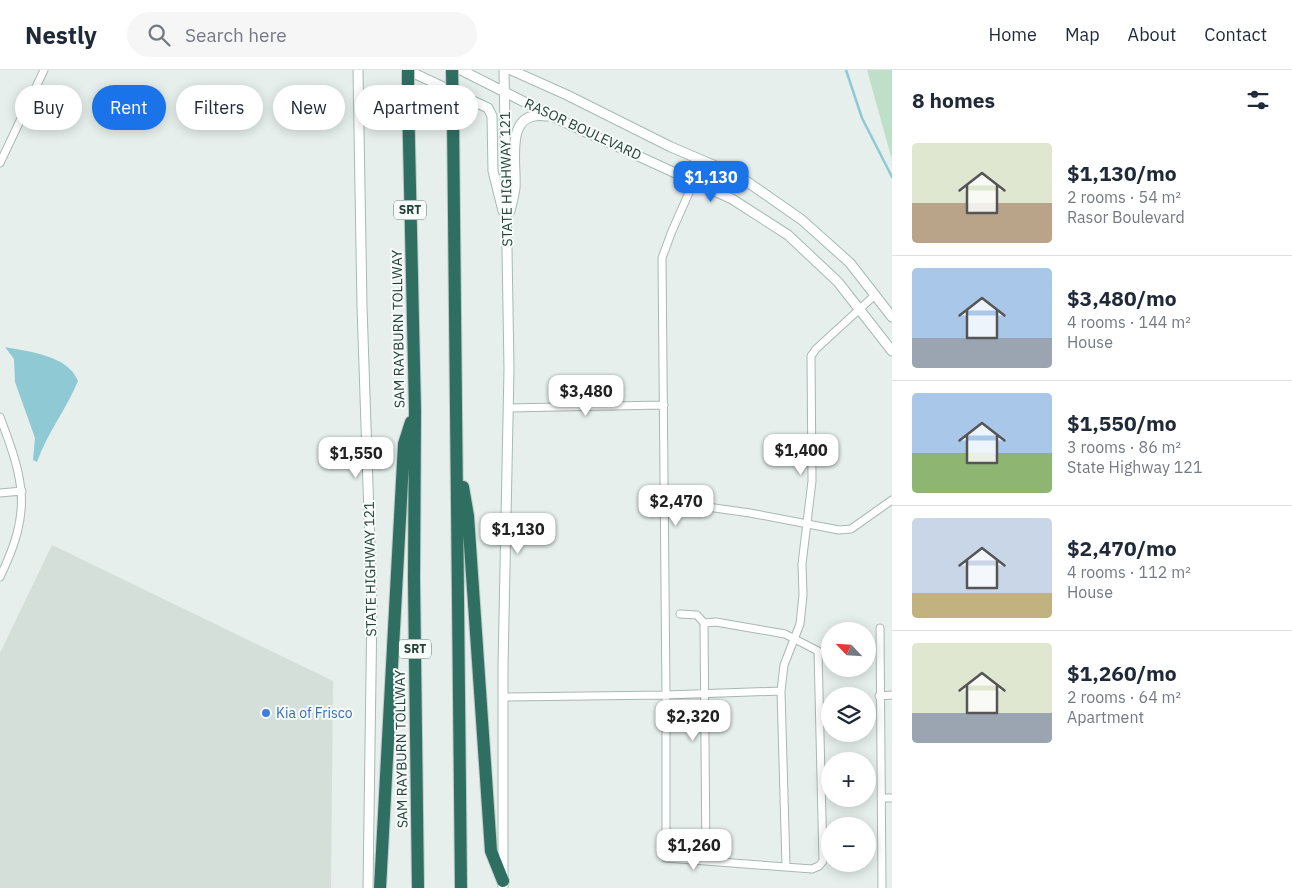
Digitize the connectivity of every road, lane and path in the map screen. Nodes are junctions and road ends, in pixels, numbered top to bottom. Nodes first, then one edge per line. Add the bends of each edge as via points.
1 (44, 70) edge
2 (358, 70) edge
3 (366, 70) edge
4 (408, 70) edge
5 (452, 70) edge
6 (461, 70) edge
7 (504, 70) edge
8 (512, 70) edge
9 (358, 83) junction
10 (504, 92) junction
11 (561, 120) junction
12 (703, 161) junction
13 (0, 163) edge
14 (694, 182) junction
15 (507, 228) junction
16 (875, 295) junction
17 (859, 308) junction
18 (892, 316) edge
19 (892, 351) edge
20 (664, 405) junction
21 (508, 408) junction
22 (415, 410) junction
23 (0, 417) edge
24 (456, 445) junction
25 (22, 491) junction
26 (0, 492) edge
27 (892, 500) edge
28 (664, 501) junction
29 (806, 524) junction
30 (0, 577) edge
31 (680, 614) dead end
32 (704, 623) junction
33 (880, 628) dead end
34 (795, 640) junction
35 (781, 691) junction
36 (704, 695) junction
37 (892, 695) edge
38 (666, 696) junction
39 (879, 696) junction
40 (503, 697) junction
41 (881, 798) junction
42 (892, 798) edge
43 (706, 861) junction
44 (786, 866) junction
45 (503, 885) edge
46 (368, 888) edge
47 (380, 888) edge
48 (418, 888) edge
49 (461, 888) edge
50 (882, 888) edge

1 - 13 street
2 - 9 main road, STATE HIGHWAY 121
3 - 9 main road
4 - 15 main road via 488,108 492,116 493,171
4 - 22 highway, SAM RAYBURN TOLLWAY / SRT, bridge
5 - 24 highway, bridge
6 - 10 main road, RASOR BOULEVARD
7 - 10 main road, STATE HIGHWAY 121
8 - 12 main road, RASOR BOULEVARD
9 - 46 main road, STATE HIGHWAY 121 via 372,605
10 - 11 main road, RASOR BOULEVARD
10 - 15 main road, STATE HIGHWAY 121
11 - 14 main road, RASOR BOULEVARD
11 - 15 main road via 537,115 523,122 518,130 514,139 515,188
12 - 14 street
12 - 16 main road, RASOR BOULEVARD via 739,176 802,220 850,263
14 - 17 main road, RASOR BOULEVARD via 732,199 788,235 838,282
14 - 20 street via 662,258
15 - 21 main road, STATE HIGHWAY 121
16 - 17 street
16 - 18 main road, RASOR BOULEVARD
17 - 19 main road, RASOR BOULEVARD
17 - 29 street via 811,356 812,481
20 - 21 street
20 - 28 street
21 - 40 main road, STATE HIGHWAY 121
22 - 47 highway via 404,444
22 - 48 highway, SAM RAYBURN TOLLWAY / SRT
23 - 25 street via 16,458
24 - 45 highway via 468,516 491,851
24 - 49 highway
25 - 26 street
25 - 30 street via 18,532
27 - 29 street via 851,529
28 - 29 street
28 - 38 street
29 - 34 street via 803,595
31 - 32 street via 697,615
32 - 34 street via 785,634
32 - 36 street
33 - 39 street
34 - 35 street via 784,665
34 - 44 street via 818,651 823,861 812,869
35 - 36 street
35 - 44 street
36 - 38 street
36 - 43 street
37 - 39 street
38 - 40 street
38 - 43 street via 666,858
39 - 41 street
40 - 45 main road, STATE HIGHWAY 121
41 - 42 street
41 - 50 street
43 - 44 street

